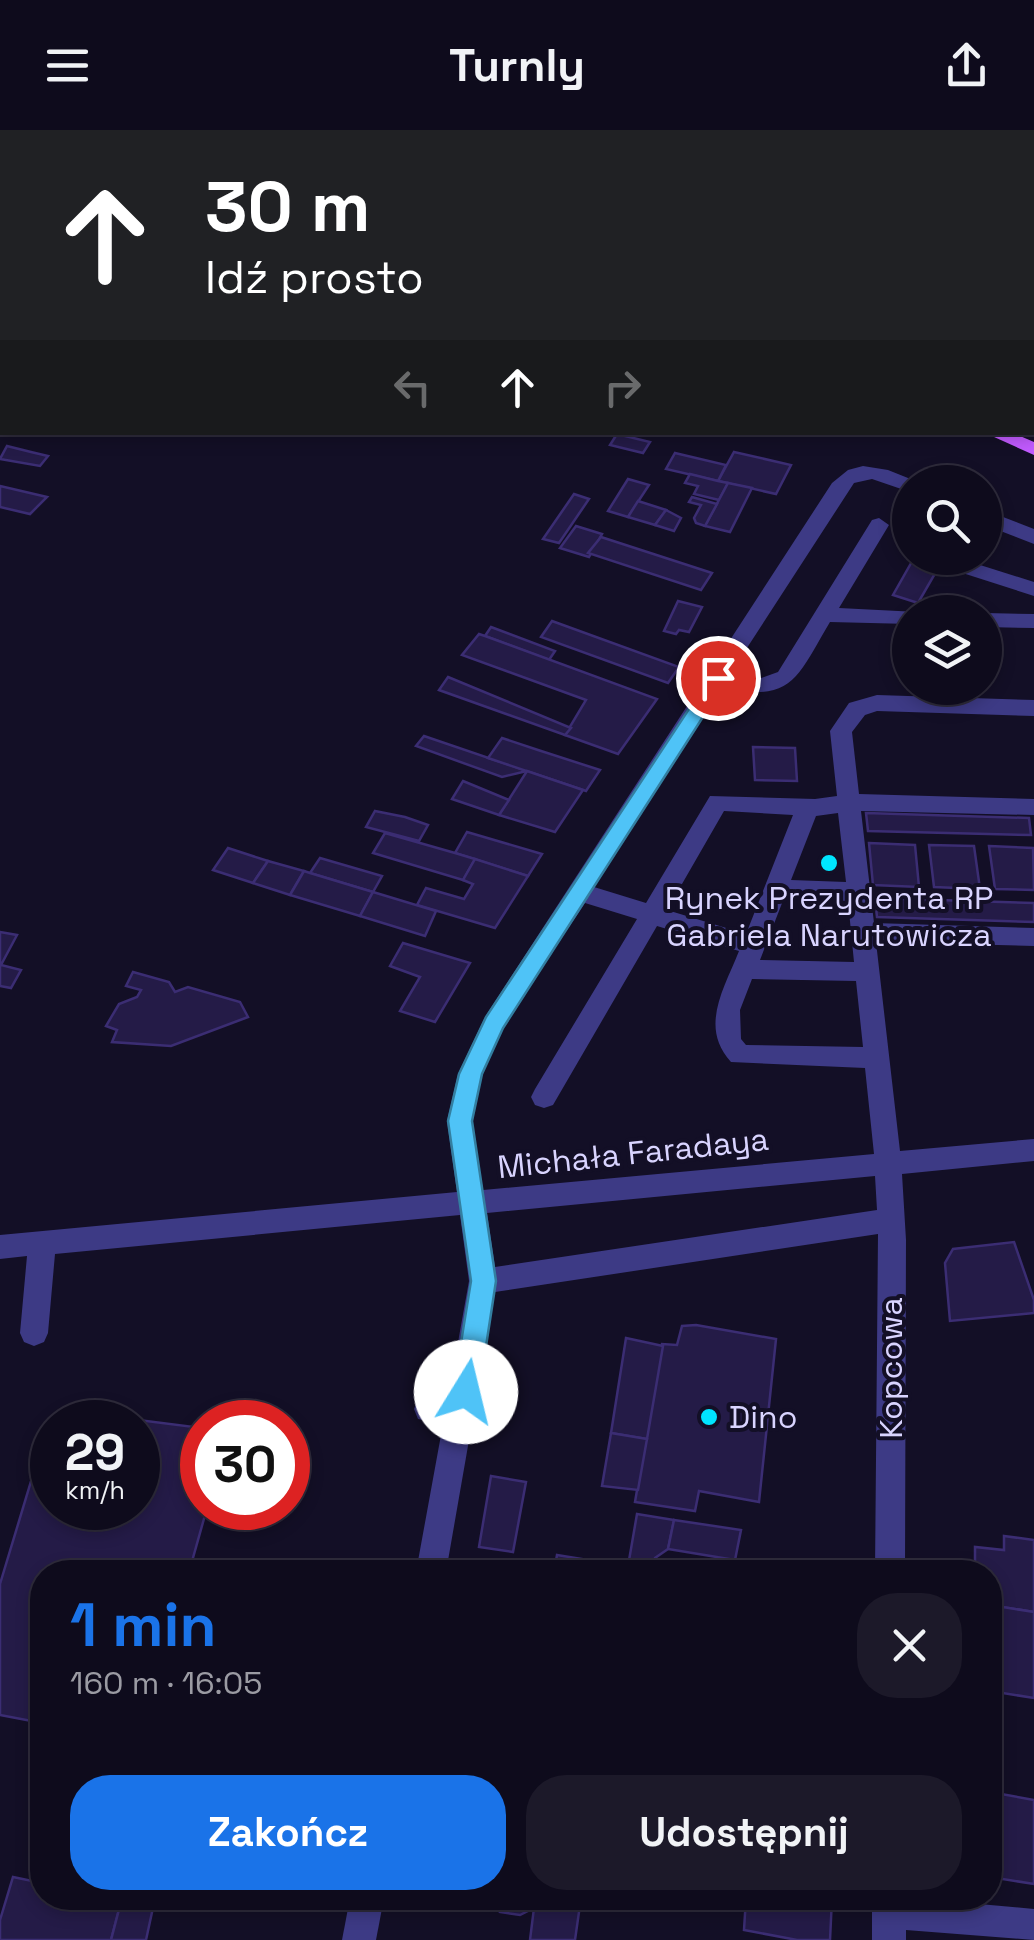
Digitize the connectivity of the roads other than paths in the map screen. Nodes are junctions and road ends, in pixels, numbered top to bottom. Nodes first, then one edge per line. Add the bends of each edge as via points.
1 (1000, 435) edge
2 (1034, 448) edge
3 (892, 480) edge
4 (1002, 524) edge
5 (879, 525) dead end
6 (1034, 536) edge
7 (992, 575) edge
8 (1034, 588) edge
9 (824, 615) junction
10 (892, 617) edge
11 (1002, 620) edge
12 (1034, 621) edge
13 (718, 678) junction
14 (1034, 708) edge
15 (850, 802) junction
16 (808, 807) junction
17 (1034, 807) edge
18 (776, 889) junction
19 (580, 892) junction
20 (859, 892) junction
21 (651, 915) junction
22 (864, 932) junction
23 (1034, 937) edge
24 (749, 958) junction
25 (868, 972) junction
26 (878, 1058) junction
27 (544, 1097) dead end
28 (1034, 1150) edge
29 (888, 1163) junction
30 (473, 1204) junction
31 (891, 1220) junction
32 (42, 1242) junction
33 (0, 1247) edge
34 (483, 1281) junction
35 (34, 1333) dead end
36 (428, 1409) dead end
37 (462, 1413) junction
38 (433, 1560) edge
39 (890, 1560) edge
40 (365, 1910) edge
41 (889, 1916) edge
42 (1034, 1926) edge
43 (359, 1940) edge

1 - 2 main road
3 - 13 street via 860,470 848,474
4 - 6 street
5 - 9 street
7 - 8 street
9 - 10 street
9 - 13 street via 786,677 758,688
11 - 12 street
13 - 19 street
14 - 15 street, Kopcowa via 877,703 857,709 841,731
15 - 16 street
15 - 17 street
15 - 20 street, Kopcowa
16 - 18 street
16 - 21 street via 718,802
18 - 20 street
18 - 24 street
19 - 21 street
19 - 30 street via 494,1024 471,1074 460,1121
20 - 22 street, Kopcowa
21 - 24 street
21 - 27 street
22 - 23 street
22 - 25 street, Kopcowa
24 - 25 street
24 - 26 street via 728,1010 731,1050
25 - 26 street, Kopcowa
26 - 29 street, Kopcowa
28 - 29 street, Michała Faradaya
29 - 30 street, Michała Faradaya
29 - 31 street, Kopcowa
30 - 32 street, Michała Faradaya
30 - 34 street
31 - 34 street
31 - 39 street, Kopcowa
32 - 33 street, Michała Faradaya
32 - 35 street
34 - 37 street
36 - 37 street
37 - 38 street
40 - 43 street
41 - 42 street

